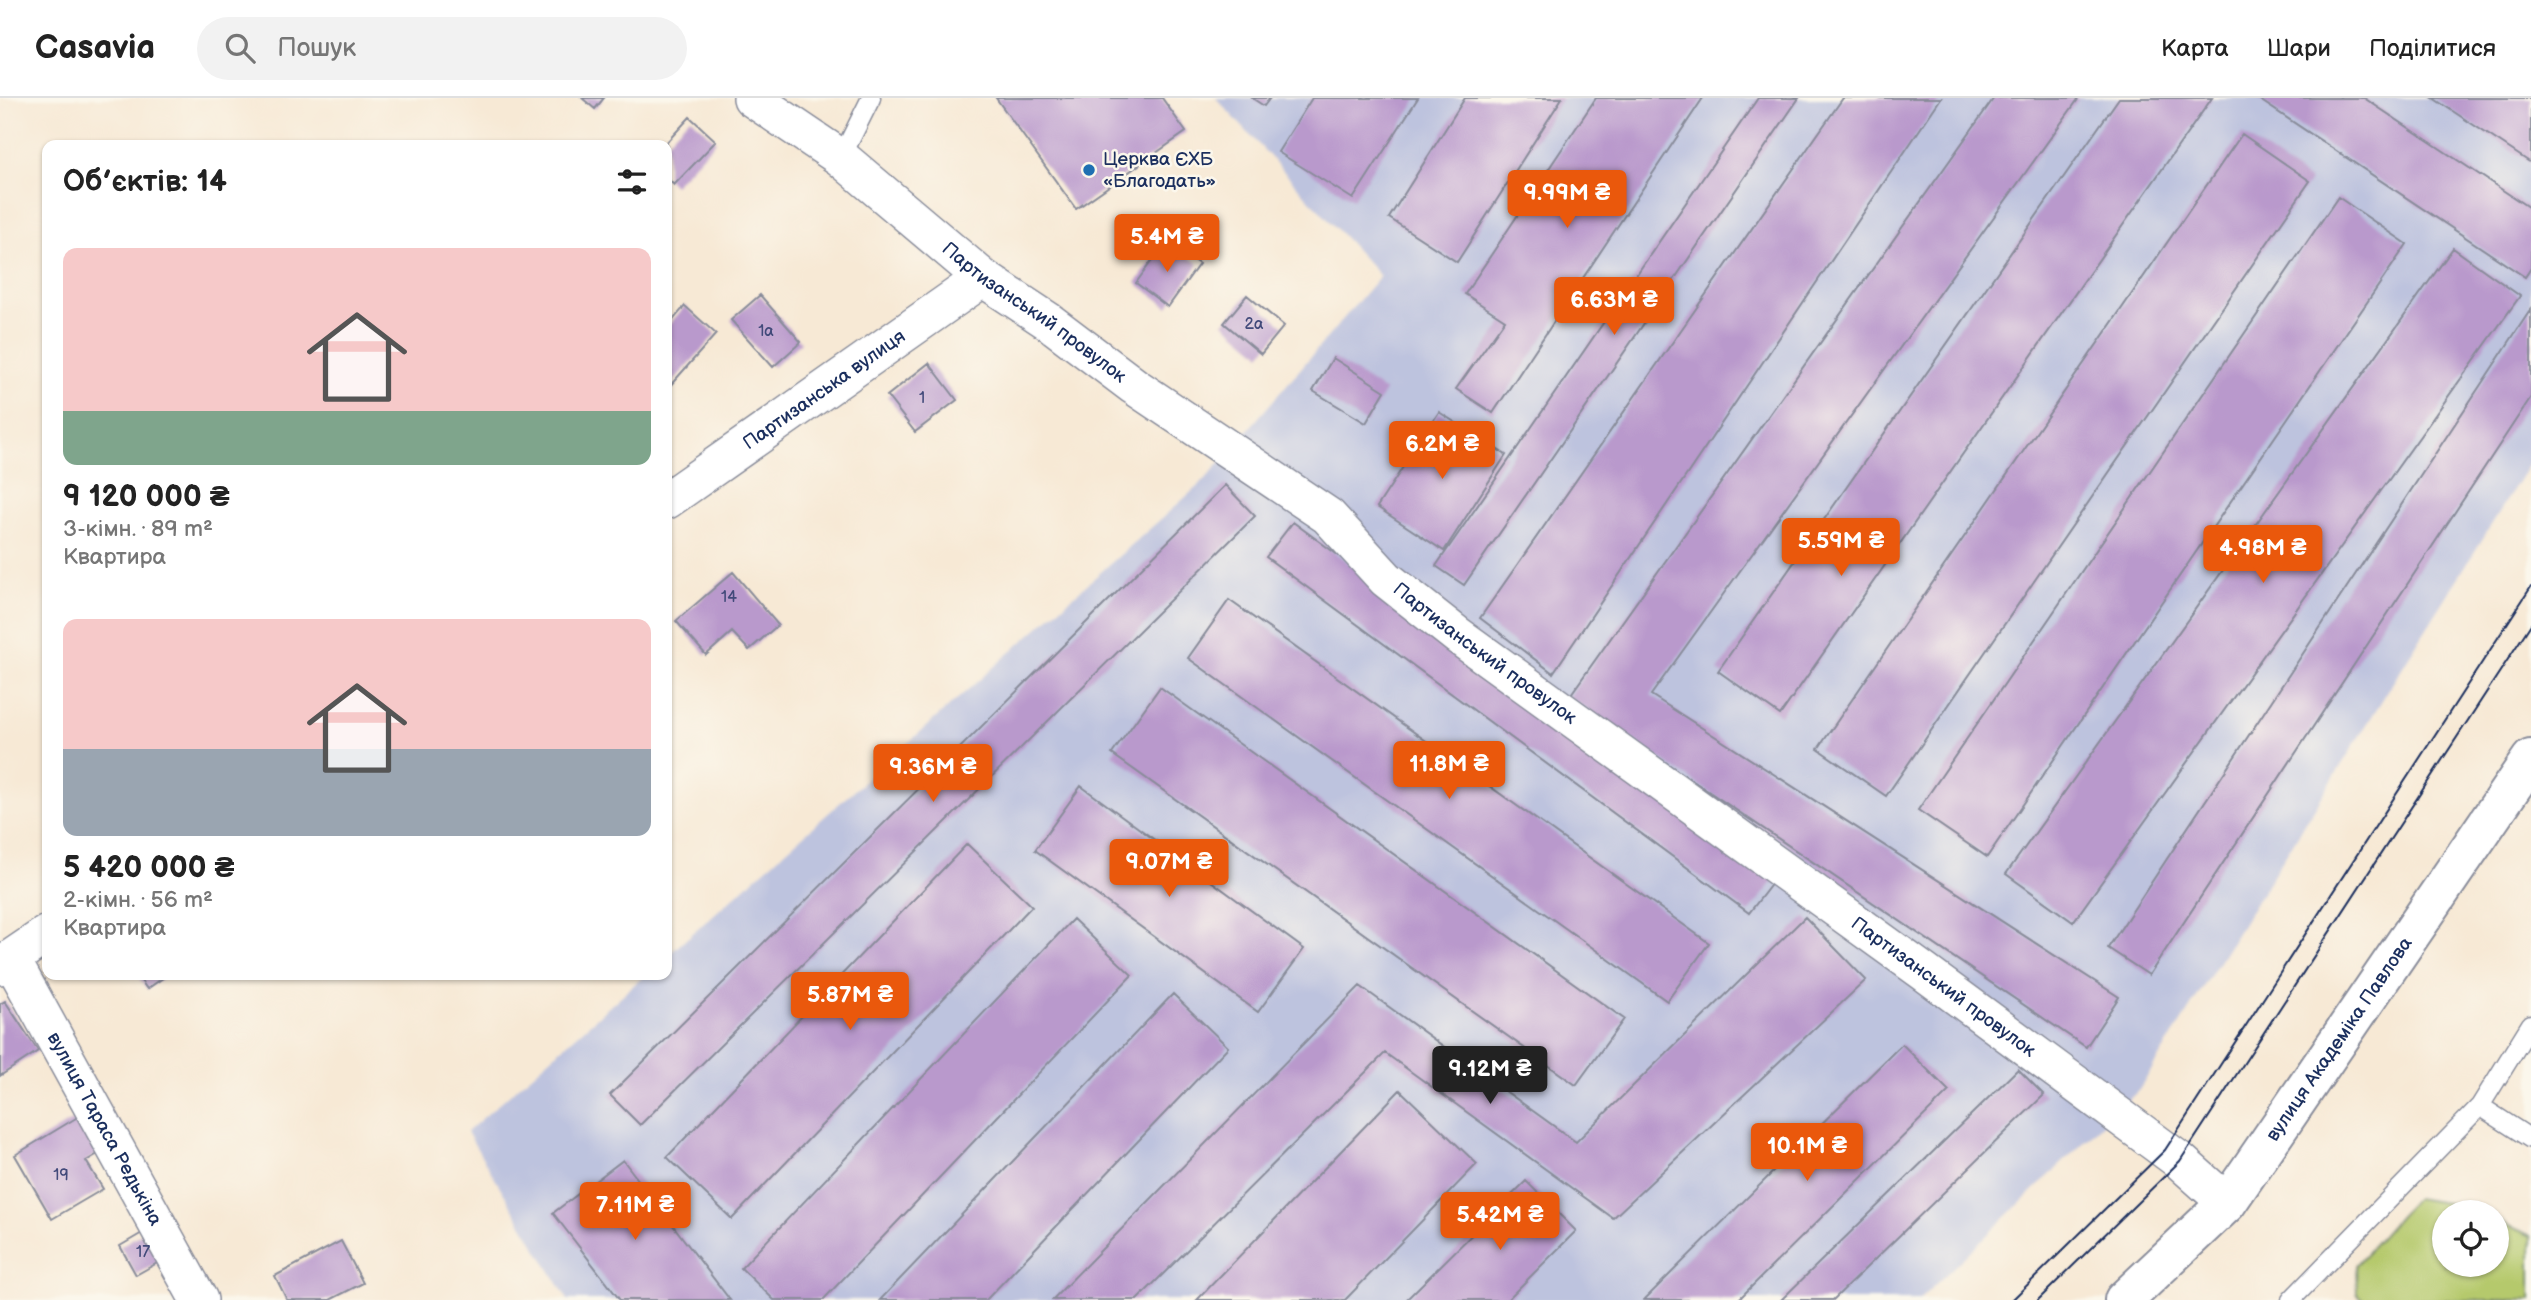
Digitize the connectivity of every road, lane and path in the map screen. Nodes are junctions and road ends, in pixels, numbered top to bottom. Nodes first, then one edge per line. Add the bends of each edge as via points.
1 (752, 98) edge
2 (871, 98) edge
3 (841, 158) junction
4 (983, 278) junction
5 (672, 496) edge
6 (2531, 759) edge
7 (42, 937) edge
8 (6, 962) edge
9 (2531, 1024) edge
10 (2480, 1106) junction
11 (2531, 1139) edge
12 (2227, 1203) junction
13 (199, 1300) edge
14 (2124, 1300) edge
15 (2291, 1300) edge

1 - 3 street, Партизанський провулок
2 - 3 lane
3 - 4 street, Партизанський провулок
4 - 5 street, Партизанська вулиця
4 - 12 street, Партизанський провулок via 1328,516 1386,579 1457,635 2056,1069 2180,1161
6 - 12 main road, вулиця Академіка Павлова
7 - 8 street
8 - 13 street, вулиця Тараса Редькіна
9 - 10 lane
10 - 11 lane
10 - 15 lane
12 - 14 main road, вулиця Академіка Павлова

